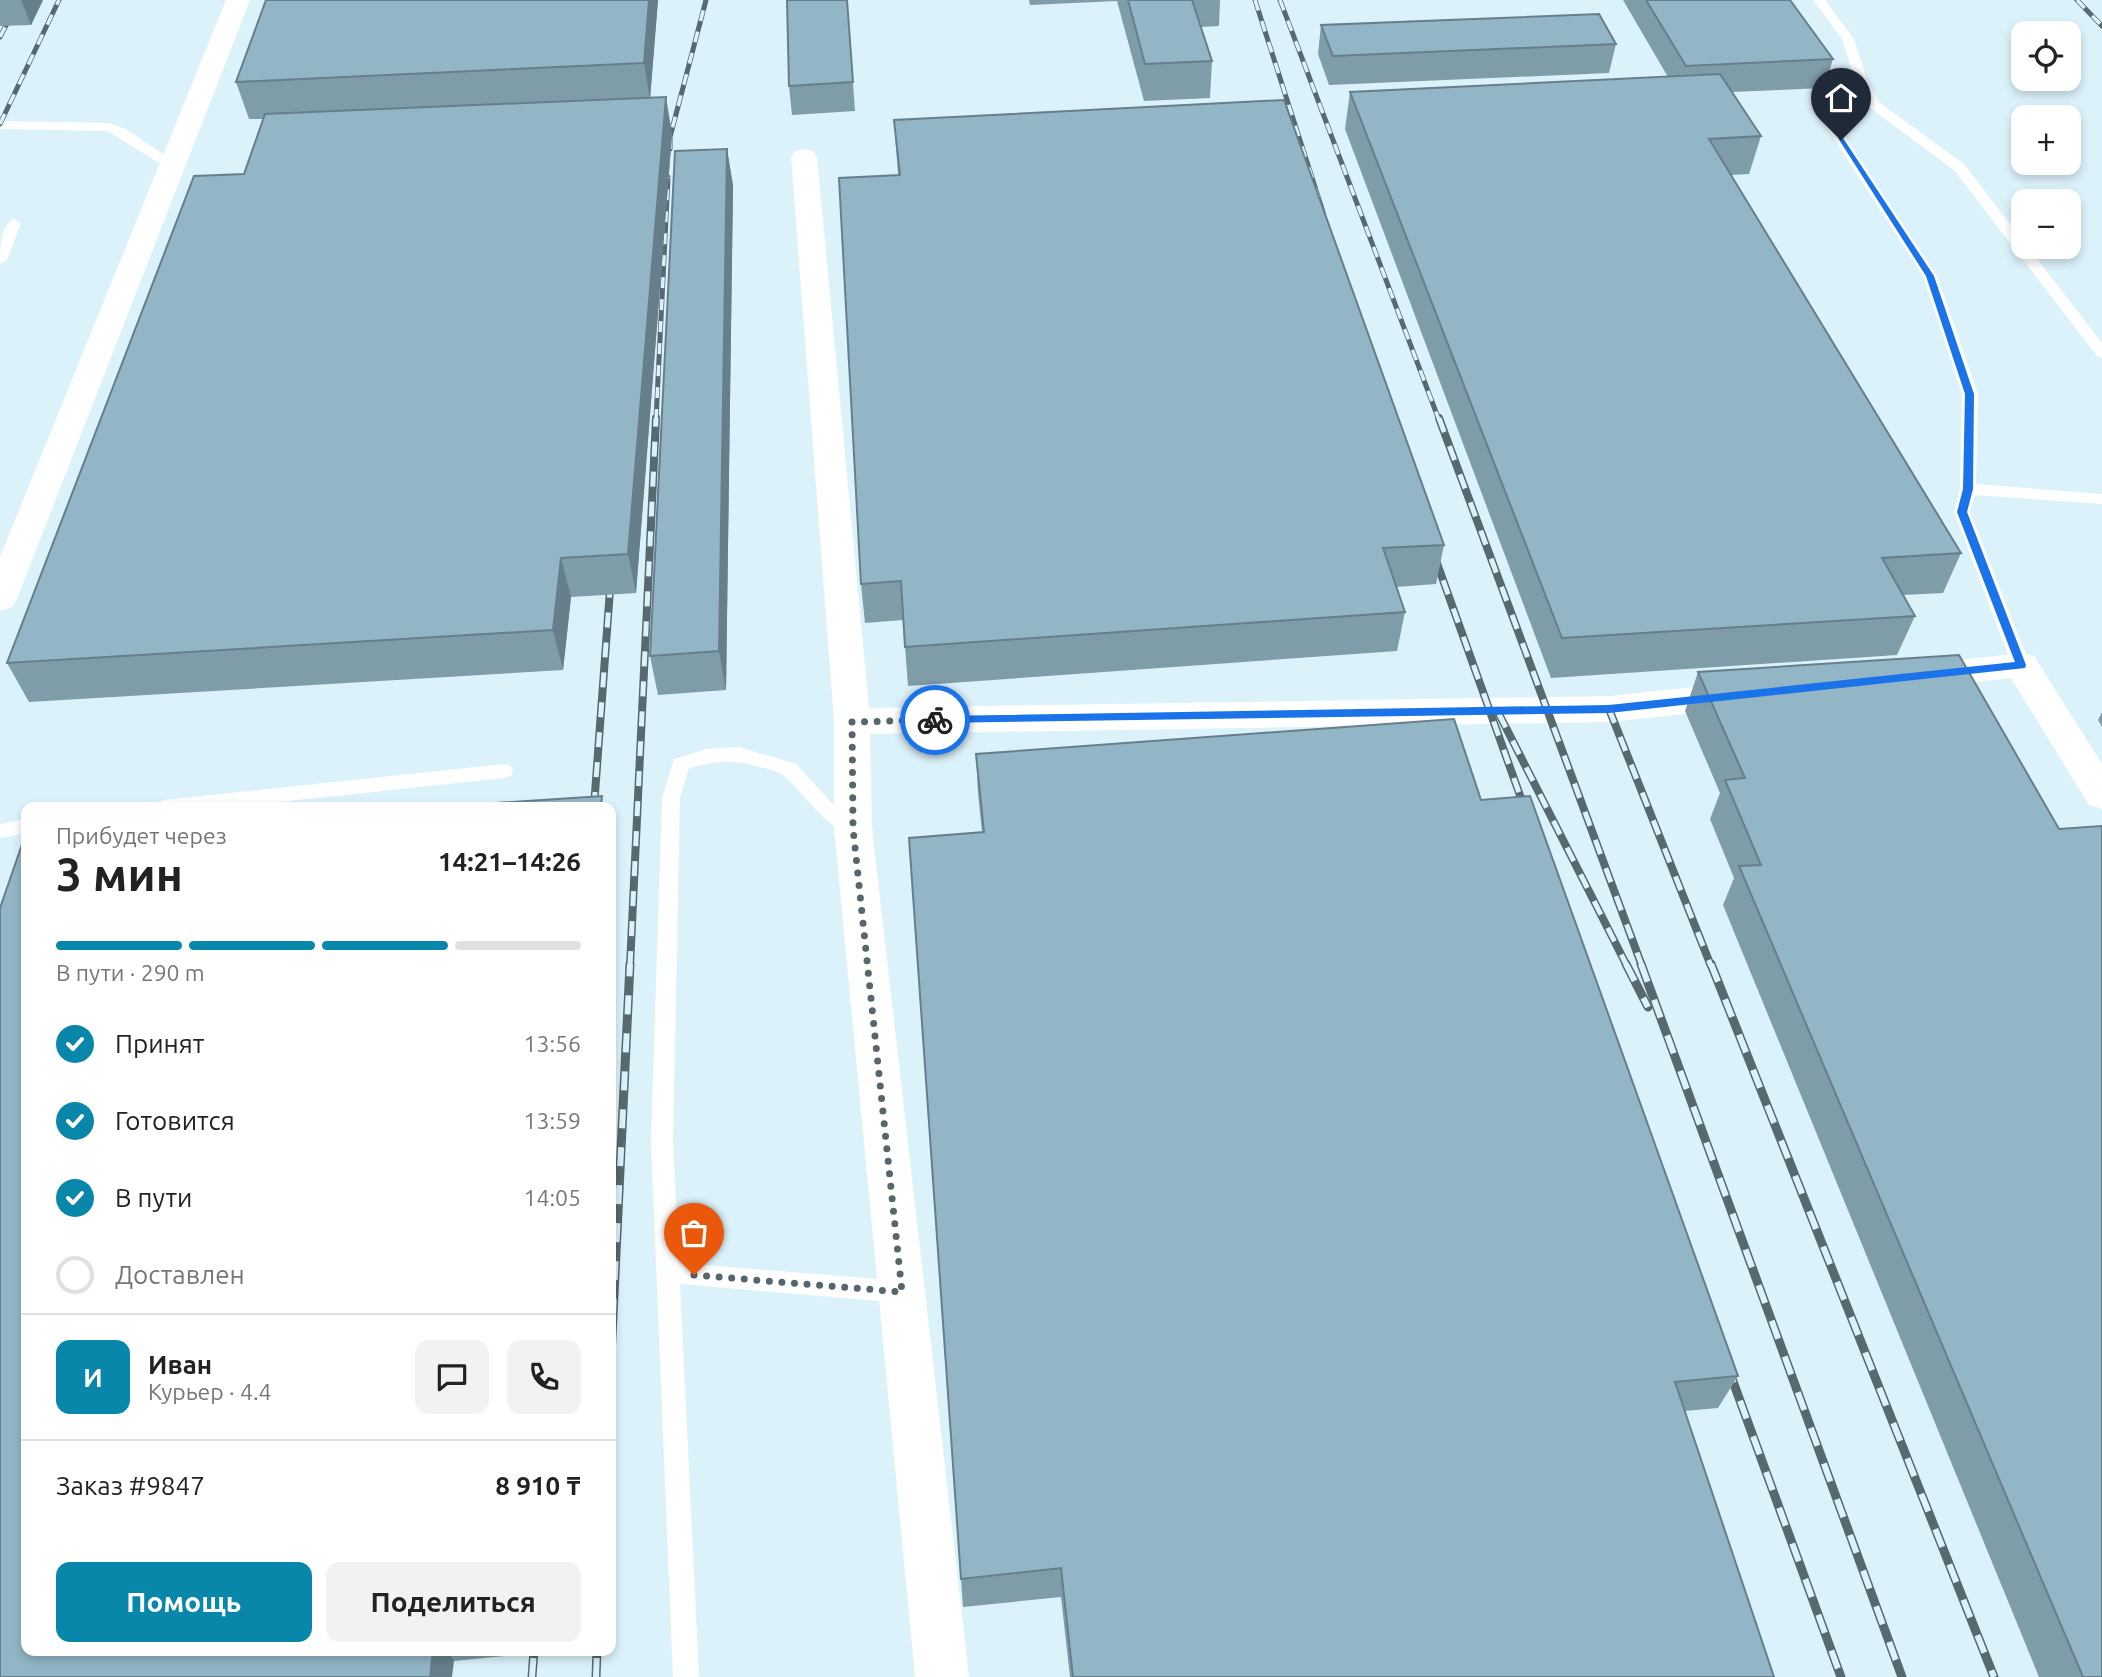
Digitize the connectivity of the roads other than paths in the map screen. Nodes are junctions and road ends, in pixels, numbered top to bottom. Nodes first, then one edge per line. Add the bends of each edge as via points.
1 (238, 0) edge
2 (1819, 0) edge
3 (1826, 117) dead end
4 (0, 125) edge
5 (804, 157) dead end
6 (172, 165) junction
7 (14, 223) dead end
8 (0, 261) edge
9 (2102, 353) edge
10 (1968, 489) junction
11 (2102, 499) edge
12 (0, 599) edge
13 (2021, 665) junction
14 (1884, 680) edge
15 (1774, 692) edge
16 (852, 722) junction
17 (503, 771) dead end
18 (2102, 795) edge
19 (211, 802) edge
20 (21, 827) edge
21 (853, 828) junction
22 (0, 831) edge
23 (668, 1273) junction
24 (902, 1292) junction
25 (686, 1677) edge
26 (942, 1677) edge

1 - 6 street
2 - 9 lane via 1848,39 1861,80 1875,104 1959,167
3 - 10 lane via 1930,276 1970,394
4 - 6 lane via 109,127
5 - 16 street
6 - 12 street
7 - 8 lane
10 - 11 lane
10 - 13 lane via 1962,512
13 - 14 street
13 - 18 street
15 - 16 street via 1609,709
16 - 21 street
17 - 19 lane
20 - 22 lane
21 - 23 lane via 825,808 789,769 738,754 706,756 681,764 671,798 667,905 662,1142
21 - 24 street
23 - 24 lane
23 - 25 lane
24 - 26 street

